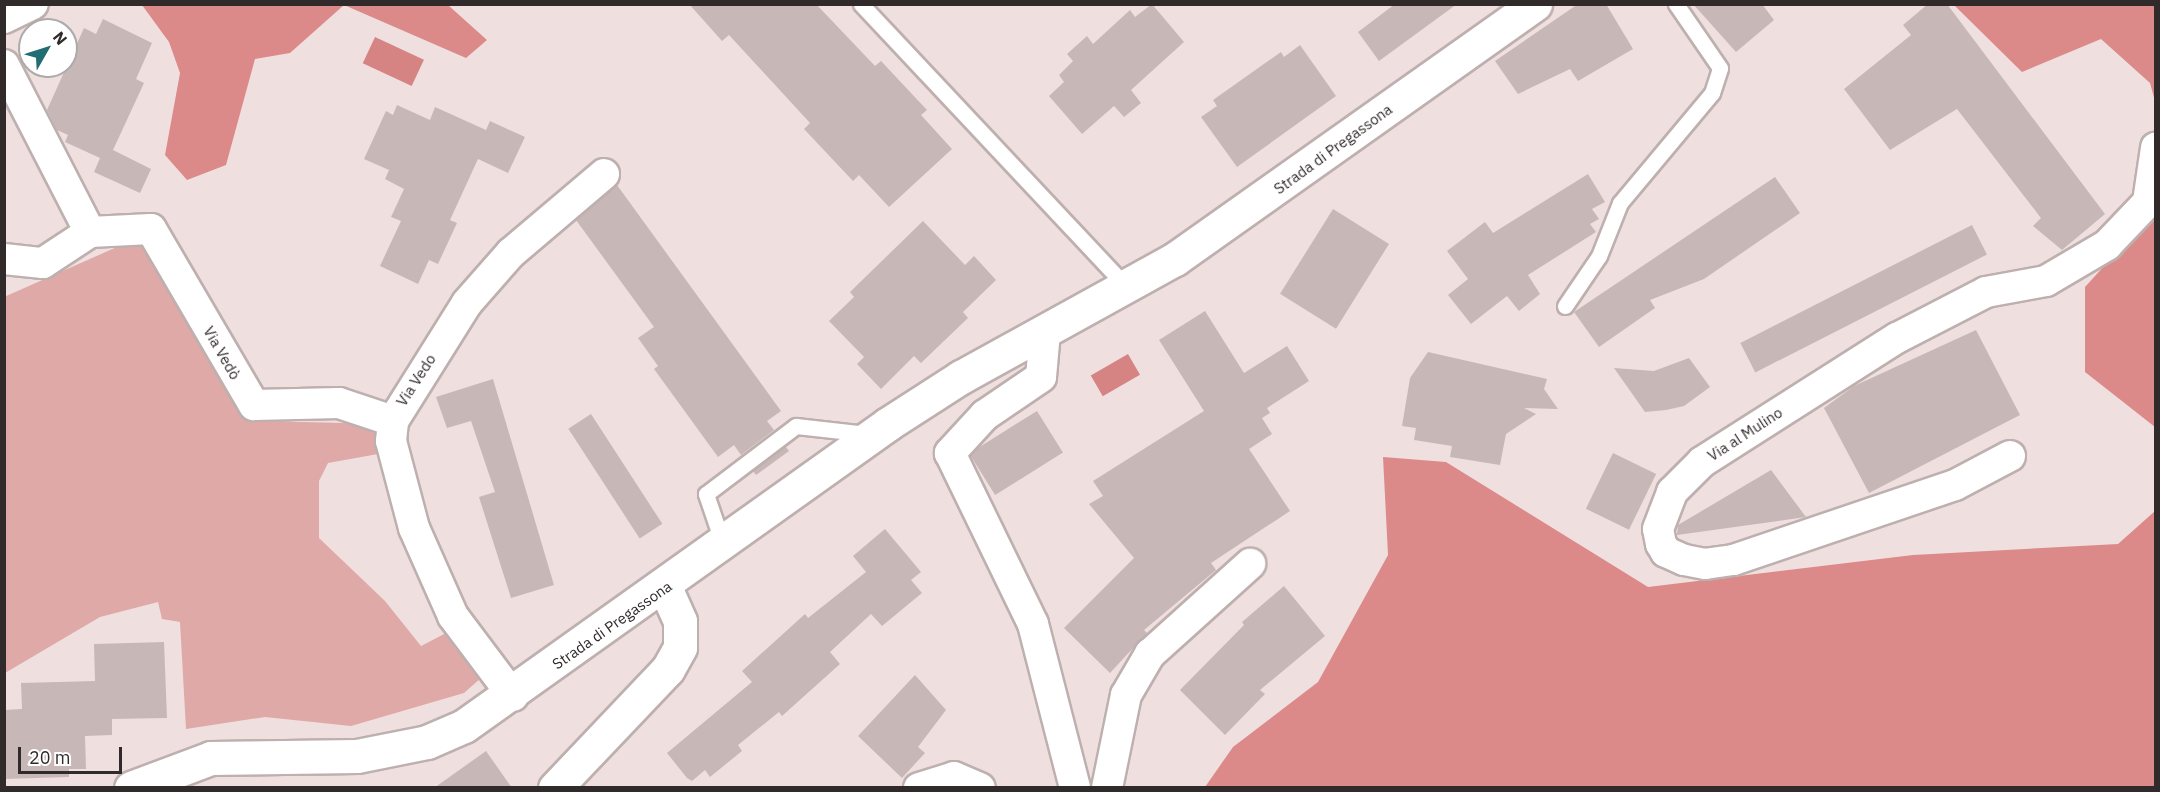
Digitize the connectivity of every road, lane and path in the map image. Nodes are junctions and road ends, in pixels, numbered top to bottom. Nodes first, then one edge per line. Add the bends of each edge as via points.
1 (33, 4) edge
2 (861, 4) edge
3 (1535, 4) edge
4 (1676, 4) edge
5 (4, 18) edge
6 (4, 65) edge
7 (2156, 148) edge
8 (604, 174) dead end
9 (90, 232) junction
10 (4, 259) edge
11 (1127, 288) junction
12 (1565, 306) dead end
13 (1045, 332) junction
14 (393, 421) junction
15 (873, 435) junction
16 (2010, 456) dead end
17 (723, 544) junction
18 (1250, 564) dead end
19 (665, 587) junction
20 (513, 696) junction
21 (131, 788) edge
22 (555, 788) edge
23 (920, 788) edge
24 (980, 788) edge
25 (1075, 788) edge
26 (1107, 788) edge

1 - 5 street
2 - 11 lane
3 - 11 street, Strada di Pregassona via 1260,203
4 - 12 lane via 1720,68 1712,93 1620,203 1599,256
6 - 9 street
7 - 16 street, Via al Mulino via 2148,202 2107,245 2046,281 1986,292 1897,338 1702,462 1672,492 1658,529 1661,544 1684,560 1706,564 1733,560 1955,485
8 - 14 street, Via Vedo via 511,253 467,303
9 - 10 street via 43,263
9 - 14 street, Via Vedò via 151,229 254,405 339,403
11 - 13 street, Strada di Pregassona
13 - 15 street, Strada di Pregassona via 961,376
13 - 25 street via 1041,377 985,415 950,453 1034,624
14 - 20 street, Via Vedo via 391,441 414,528 453,616
15 - 17 street, Strada di Pregassona
15 - 17 lane via 796,426 706,494
17 - 19 street, Strada di Pregassona
18 - 26 street via 1150,654 1126,695
19 - 20 street, Strada di Pregassona
19 - 22 street via 680,621 680,647 668,669
20 - 21 street, Strada di Pregassona via 427,741 357,756 211,758
23 - 24 street via 954,777

